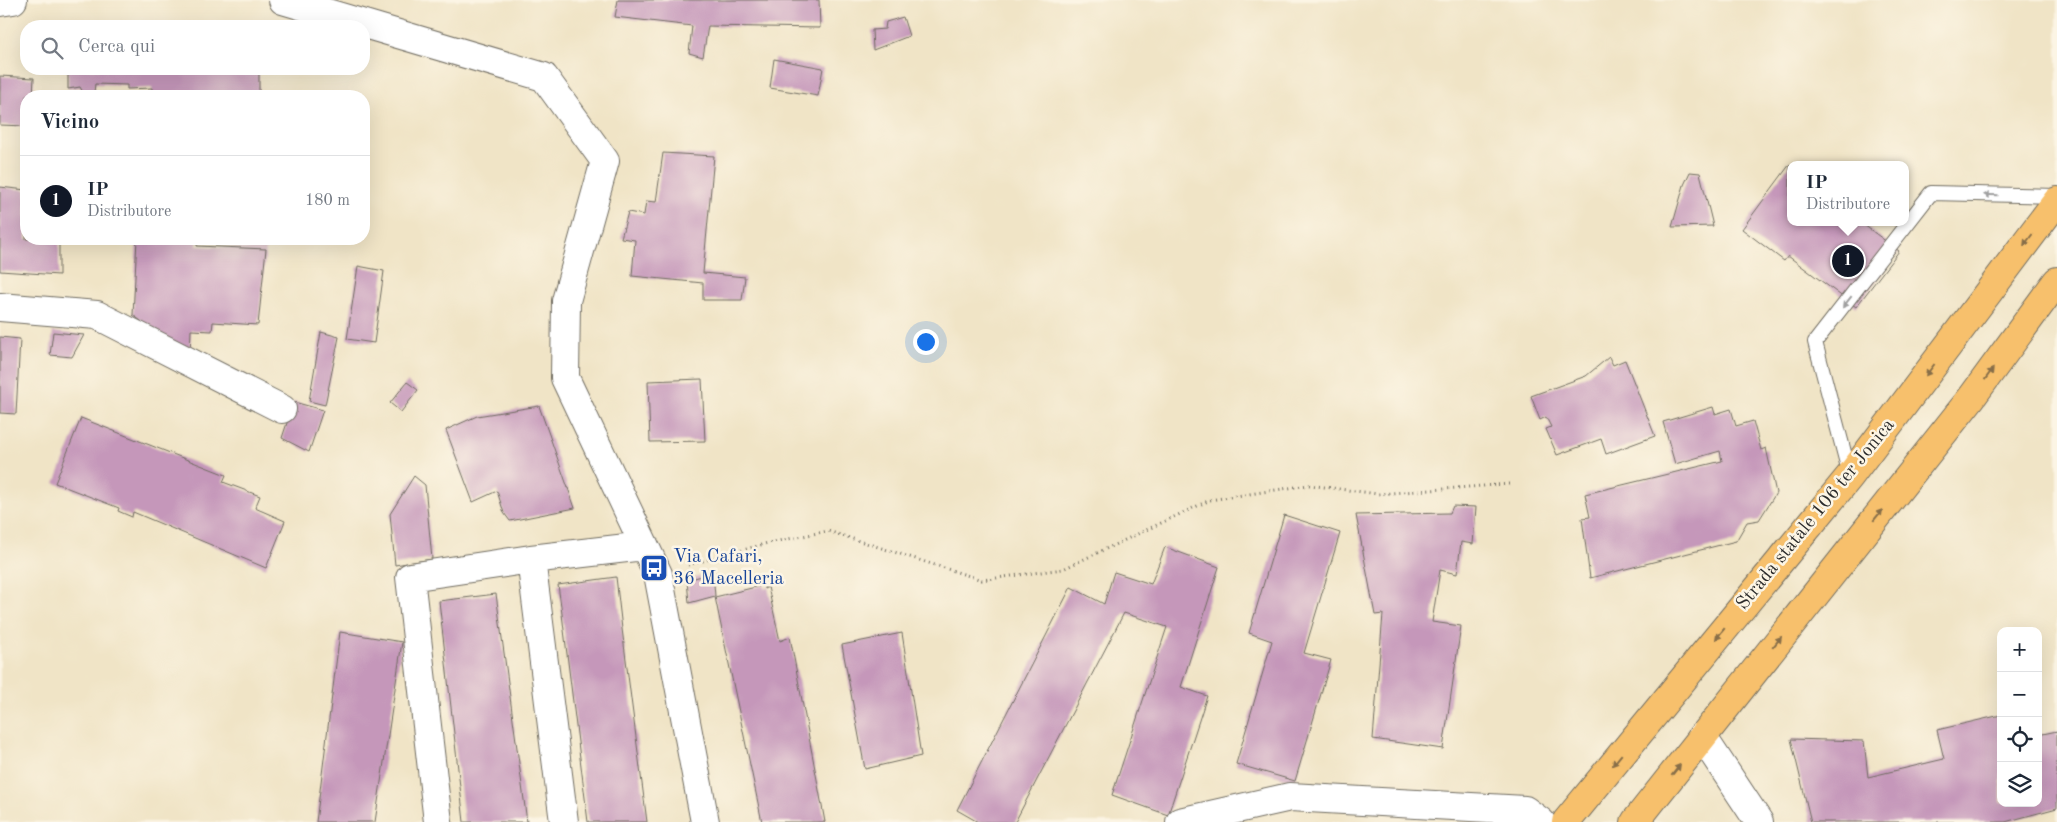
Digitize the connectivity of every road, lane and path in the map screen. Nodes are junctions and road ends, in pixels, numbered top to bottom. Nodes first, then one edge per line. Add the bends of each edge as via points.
1 (13, 0) edge
2 (283, 0) edge
3 (0, 2) edge
4 (351, 20) edge
5 (370, 26) edge
6 (2057, 196) edge
7 (2057, 201) edge
8 (1909, 222) edge
9 (1906, 226) edge
10 (2057, 281) edge
11 (0, 307) edge
12 (282, 409) dead end
13 (1850, 476) junction
14 (1509, 484) dead end
15 (644, 546) junction
16 (531, 559) junction
17 (658, 574) junction
18 (1702, 736) junction
19 (438, 822) edge
20 (564, 822) edge
21 (705, 822) edge
22 (1180, 822) edge
23 (1541, 822) edge
24 (1566, 822) edge
25 (1635, 822) edge
26 (1759, 822) edge

1 - 3 street
2 - 4 street
5 - 15 street via 544,77 605,161 566,301 565,378
6 -> 8 lane via 1931,193
7 -> 13 main road, Strada statale 106 ter Jonica
9 -> 13 lane via 1816,342
18 -> 10 main road via 1972,397
11 - 12 street via 97,315
13 -> 24 main road, Strada statale 106 ter Jonica
14 - 17 path via 1378,494 1309,484 1210,500 1062,569 982,580 828,531 768,543
15 - 16 street
15 - 17 street
16 - 19 street via 410,576
16 - 20 street
17 - 21 street
25 -> 18 main road
18 - 26 street
22 - 23 street via 1290,797 1525,810

